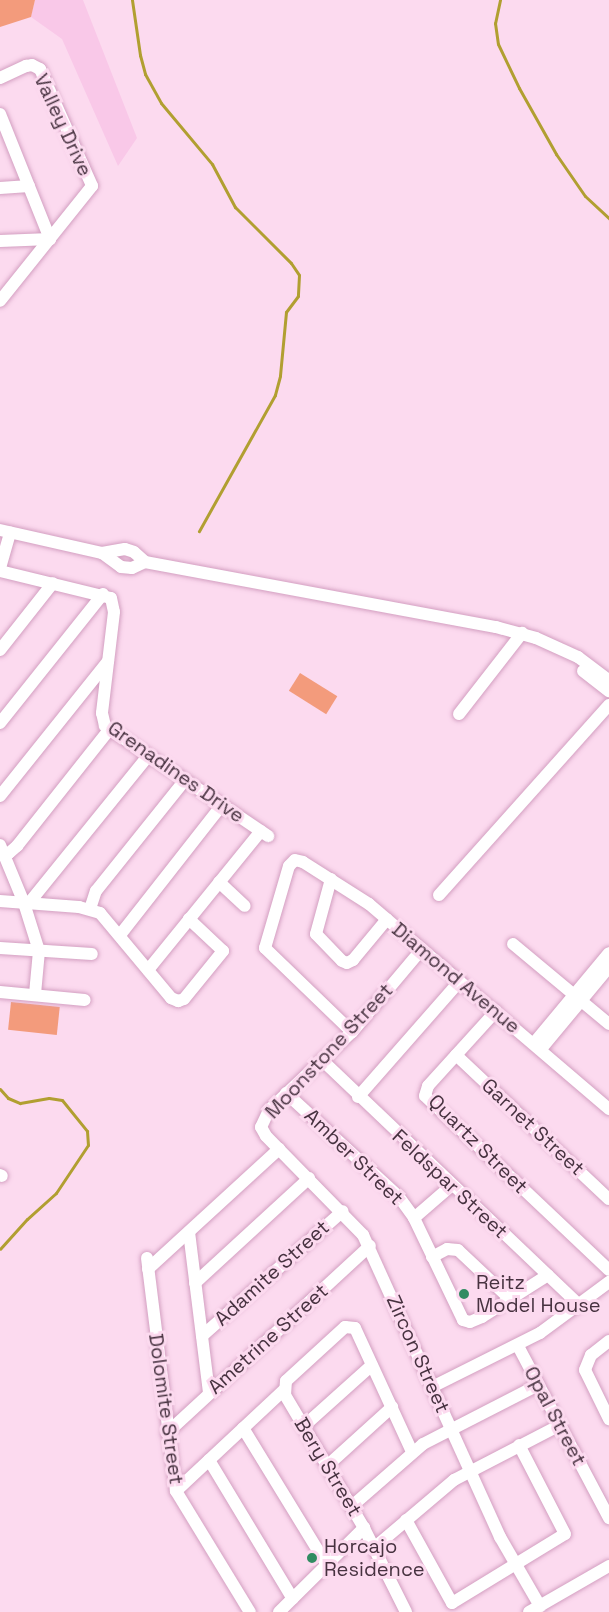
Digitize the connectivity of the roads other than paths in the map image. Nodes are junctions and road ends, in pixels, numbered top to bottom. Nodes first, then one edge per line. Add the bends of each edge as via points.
1 (0, 78) edge
2 (0, 114) edge
3 (4, 136) edge
4 (29, 186) junction
5 (0, 188) edge
6 (50, 239) junction
7 (0, 241) edge
8 (5, 289) edge
9 (0, 301) edge
10 (5, 531) edge
11 (0, 570) edge
12 (53, 583) junction
13 (103, 594) junction
14 (522, 633) junction
15 (0, 650) edge
16 (564, 651) junction
17 (109, 660) junction
18 (609, 680) edge
19 (609, 691) edge
20 (609, 705) edge
21 (459, 714) dead end
22 (0, 723) edge
23 (109, 730) junction
24 (148, 756) junction
25 (185, 780) junction
26 (0, 796) edge
27 (222, 805) junction
28 (1, 852) edge
29 (331, 879) junction
30 (219, 882) junction
31 (439, 895) dead end
32 (0, 901) edge
33 (26, 903) junction
34 (245, 906) dead end
35 (90, 909) junction
36 (189, 919) junction
37 (387, 919) junction
38 (120, 935) junction
39 (513, 944) dead end
40 (0, 948) edge
41 (422, 949) junction
42 (39, 951) junction
43 (609, 952) edge
44 (92, 954) dead end
45 (609, 967) edge
46 (148, 970) junction
47 (460, 981) junction
48 (0, 992) edge
49 (35, 994) junction
50 (577, 998) junction
51 (85, 1000) dead end
52 (496, 1011) junction
53 (609, 1024) edge
54 (352, 1032) junction
55 (538, 1046) junction
56 (456, 1055) junction
57 (322, 1060) junction
58 (286, 1093) junction
59 (358, 1096) junction
60 (609, 1109) edge
61 (261, 1127) joint
62 (279, 1149) junction
63 (309, 1178) junction
64 (452, 1185) junction
65 (609, 1199) edge
66 (343, 1211) junction
67 (414, 1218) junction
68 (189, 1232) junction
69 (369, 1246) junction
70 (432, 1257) junction
71 (609, 1270) edge
72 (548, 1275) junction
73 (609, 1282) edge
74 (195, 1283) junction
75 (510, 1299) junction
76 (580, 1306) junction
77 (202, 1336) junction
78 (609, 1341) edge
79 (518, 1346) junction
80 (372, 1365) junction
81 (538, 1385) junction
82 (432, 1387) junction
83 (284, 1388) junction
84 (209, 1392) junction
85 (392, 1407) junction
86 (609, 1419) edge
87 (560, 1425) junction
88 (304, 1426) junction
89 (243, 1428) junction
90 (452, 1429) junction
91 (167, 1433) junction
92 (519, 1445) junction
93 (412, 1452) junction
94 (209, 1460) junction
95 (327, 1466) junction
96 (471, 1470) junction
97 (176, 1491) junction
98 (352, 1506) junction
99 (609, 1518) edge
100 (406, 1520) junction
101 (364, 1528) junction
102 (375, 1547) junction
103 (327, 1565) junction
104 (514, 1565) junction
105 (609, 1566) edge
106 (292, 1599) junction
107 (535, 1609) edge
108 (250, 1612) edge
109 (279, 1612) edge
110 (406, 1612) edge

1 - 6 street, Valley Drive via 26,66 40,69 92,186
2 - 3 street
3 - 4 street
4 - 5 street
4 - 6 street
6 - 7 street
6 - 8 street
8 - 9 street
10 - 11 street
10 - 14 street via 102,553 121,567 132,568 145,562
11 - 12 street
12 - 13 street
12 - 15 street
13 - 17 street, Grenadines Drive via 111,598 114,606
13 - 22 street
14 - 16 street
14 - 21 street
16 - 18 street
16 - 19 street
17 - 23 street, Grenadines Drive via 102,718
17 - 26 street
20 - 31 street
23 - 24 street, Grenadines Drive
23 - 28 street via 17,846
24 - 25 street, Grenadines Drive
24 - 33 street
25 - 27 street, Grenadines Drive
25 - 35 street via 96,891
27 - 30 street, Grenadines Drive via 265,833
27 - 38 street
28 - 33 street
29 - 37 street, Diamond Avenue
29 - 37 street via 316,934 342,961 353,960
29 - 54 street, Diamond Avenue via 300,860 289,866 266,951
30 - 34 street
30 - 36 street
32 - 33 street
33 - 35 street
33 - 42 street
35 - 38 street via 105,917
36 - 46 street
36 - 46 street via 223,951 184,999 178,1001
37 - 41 street, Diamond Avenue
38 - 46 street
39 - 50 street
40 - 42 street
41 - 47 street, Diamond Avenue
41 - 54 street, Moonstone Street
42 - 44 street
42 - 49 street
43 - 50 street
45 - 50 street
47 - 52 street, Diamond Avenue
47 - 59 street
48 - 49 street
49 - 51 street
50 - 53 street
50 - 55 street
52 - 55 street, Diamond Avenue
52 - 56 street, Quartz Street
54 - 57 street, Moonstone Street
55 - 60 street, Diamond Avenue
56 - 65 street, Garnet Street
56 - 71 street, Quartz Street via 428,1086 427,1099
57 - 58 street, Moonstone Street
57 - 59 street, Feldspar Street
58 - 61 street, Moonstone Street via 268,1110
58 - 67 street, Amber Street via 390,1188
59 - 64 street, Feldspar Street
61 - 62 street, Zircon Street
62 - 63 street, Zircon Street
62 - 68 street
63 - 66 street, Zircon Street
63 - 74 street
64 - 67 street
64 - 72 street, Feldspar Street
66 - 69 street, Zircon Street
66 - 77 street, Adamite Street
67 - 70 street, Amber Street
68 - 74 street
68 - 91 street, Dolomite Street via 148,1264
69 - 82 street, Zircon Street
69 - 84 street, Ametrine Street
70 - 75 street via 447,1249 458,1250
70 - 75 street, Amber Street via 463,1320 470,1322 482,1317
72 - 75 street, Amber Street
72 - 76 street, Feldspar Street
73 - 76 street
74 - 77 street
76 - 79 street
77 - 84 street
78 - 86 street via 591,1355 585,1371
79 - 81 street, Opal Street
79 - 82 street
80 - 83 street via 357,1331 352,1326 345,1327 288,1377
80 - 85 street
80 - 88 street
81 - 87 street, Opal Street
81 - 90 street
82 - 90 street, Zircon Street
83 - 88 street, Bery Street
83 - 89 street
84 - 91 street, Ametrine Street
85 - 93 street
85 - 95 street
87 - 92 street
87 - 99 street, Opal Street
88 - 95 street, Bery Street
89 - 94 street
89 - 103 street
90 - 93 street
90 - 96 street, Zircon Street
91 - 97 street, Dolomite Street
92 - 96 street
92 - 104 street via 565,1534
93 - 98 street
94 - 97 street
94 - 106 street
95 - 98 street, Bery Street
96 - 100 street
96 - 104 street, Zircon Street
97 - 108 street, Dolomite Street
98 - 101 street, Bery Street
100 - 102 street
100 - 104 street via 452,1603
101 - 102 street, Bery Street
101 - 103 street
102 - 110 street, Bery Street
103 - 106 street
104 - 107 street, Zircon Street
105 - 107 street
106 - 109 street

